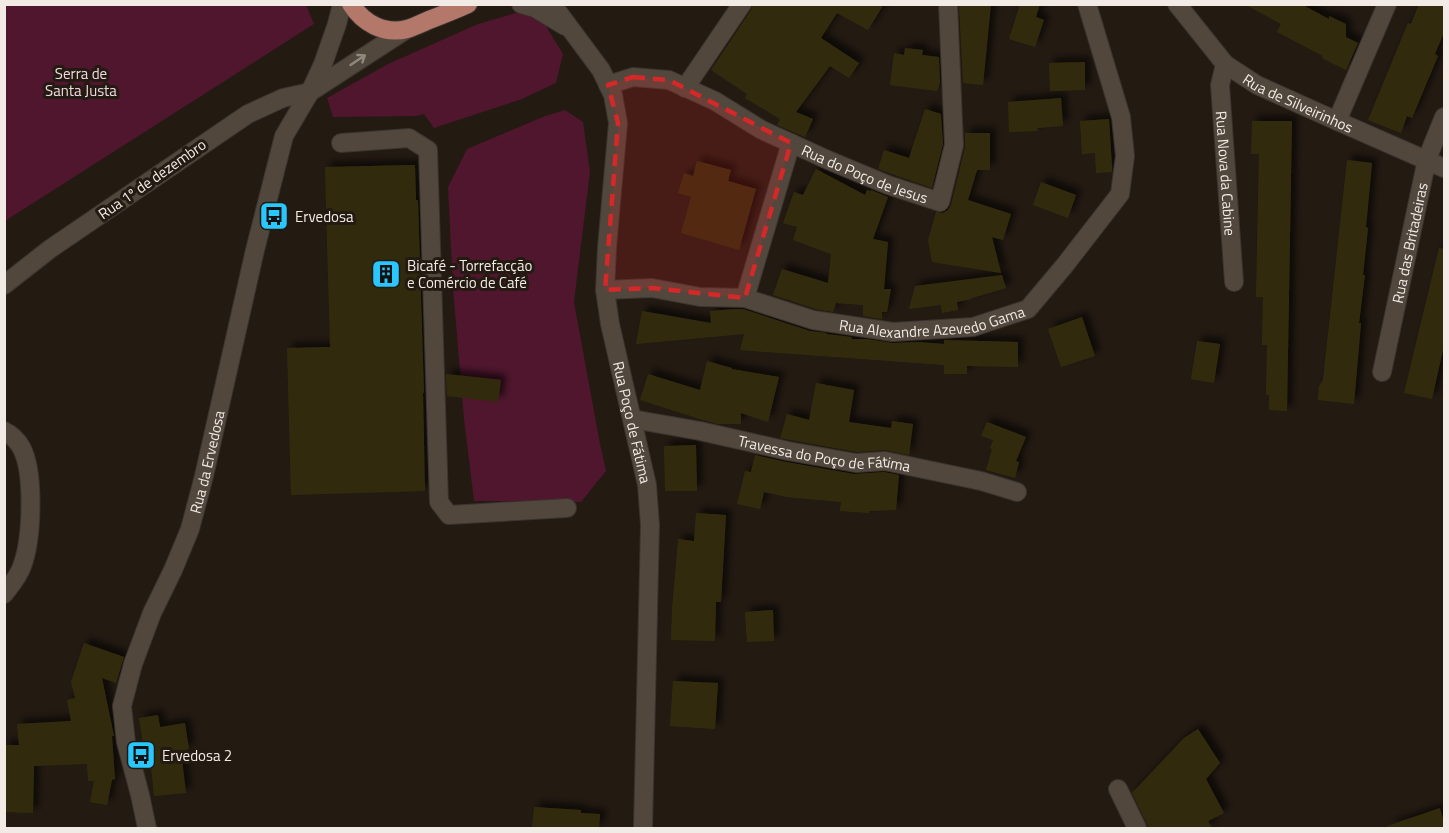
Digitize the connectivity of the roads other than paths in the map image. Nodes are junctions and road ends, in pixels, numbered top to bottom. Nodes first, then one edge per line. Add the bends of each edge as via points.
1 (342, 4) edge
2 (351, 4) edge
3 (468, 4) edge
4 (521, 4) edge
5 (552, 4) edge
6 (742, 4) edge
7 (948, 4) edge
8 (1087, 4) edge
9 (1177, 4) edge
10 (1387, 4) edge
11 (407, 29) junction
12 (571, 29) junction
13 (1225, 64) junction
14 (608, 85) junction
15 (685, 88) junction
16 (310, 92) junction
17 (1444, 117) edge
18 (1336, 122) junction
19 (341, 143) dead end
20 (791, 143) junction
21 (1427, 159) junction
22 (1444, 168) edge
23 (1234, 282) dead end
24 (4, 285) edge
25 (605, 290) junction
26 (745, 298) junction
27 (1382, 372) dead end
28 (632, 418) junction
29 (4, 431) edge
30 (1017, 492) dead end
31 (567, 508) dead end
32 (4, 594) edge
33 (1118, 789) dead end
34 (147, 828) edge
35 (643, 828) edge
36 (1137, 828) edge

1 - 16 street, Rua da Ervedosa
2 - 11 main road via 376,27
3 - 11 main road
4 - 12 street, Rua Poço de Fátima
5 - 12 street, Rua Poço de Fátima
6 - 15 street
7 - 20 street, Rua do Poço de Jesus via 954,145 940,202 888,185
8 - 26 street, Rua Alexandre Azevedo Gama via 1121,117 1125,156 1120,194 1028,309 973,327 893,332 813,320
9 - 13 street, Rua de Silveirinhos
10 - 18 street
16 -> 11 street, Rua da Ervedosa
12 - 14 street, Rua Poço de Fátima
13 - 18 street, Rua de Silveirinhos via 1257,86
13 - 23 street, Rua Nova da Cabine via 1220,85
14 - 15 street, Rua do Poço de Jesus via 633,77 669,80
14 - 25 street, Rua Poço de Fátima via 618,123
15 - 20 street, Rua do Poço de Jesus
16 - 24 street, Rua 1º de dezembro via 283,98 248,114 50,249
16 - 34 street, Rua da Ervedosa via 284,136 190,529 136,654 122,706 126,742
17 - 21 street, Rua das Britadeiras
18 - 21 street, Rua de Silveirinhos
19 - 31 street via 409,138 428,150 439,502 449,515
20 - 26 street
21 - 22 street, Rua de Silveirinhos
21 - 27 street, Rua das Britadeiras
25 - 26 street, Rua Alexandre Azevedo Gama via 652,288 700,297
25 - 28 street, Rua Poço de Fátima
28 - 30 street, Travessa do Poço de Fátima via 856,463 885,461
28 - 35 street, Rua Poço de Fátima via 647,485 650,525
29 - 32 street via 22,448 28,471 30,514 22,568
33 - 36 street

